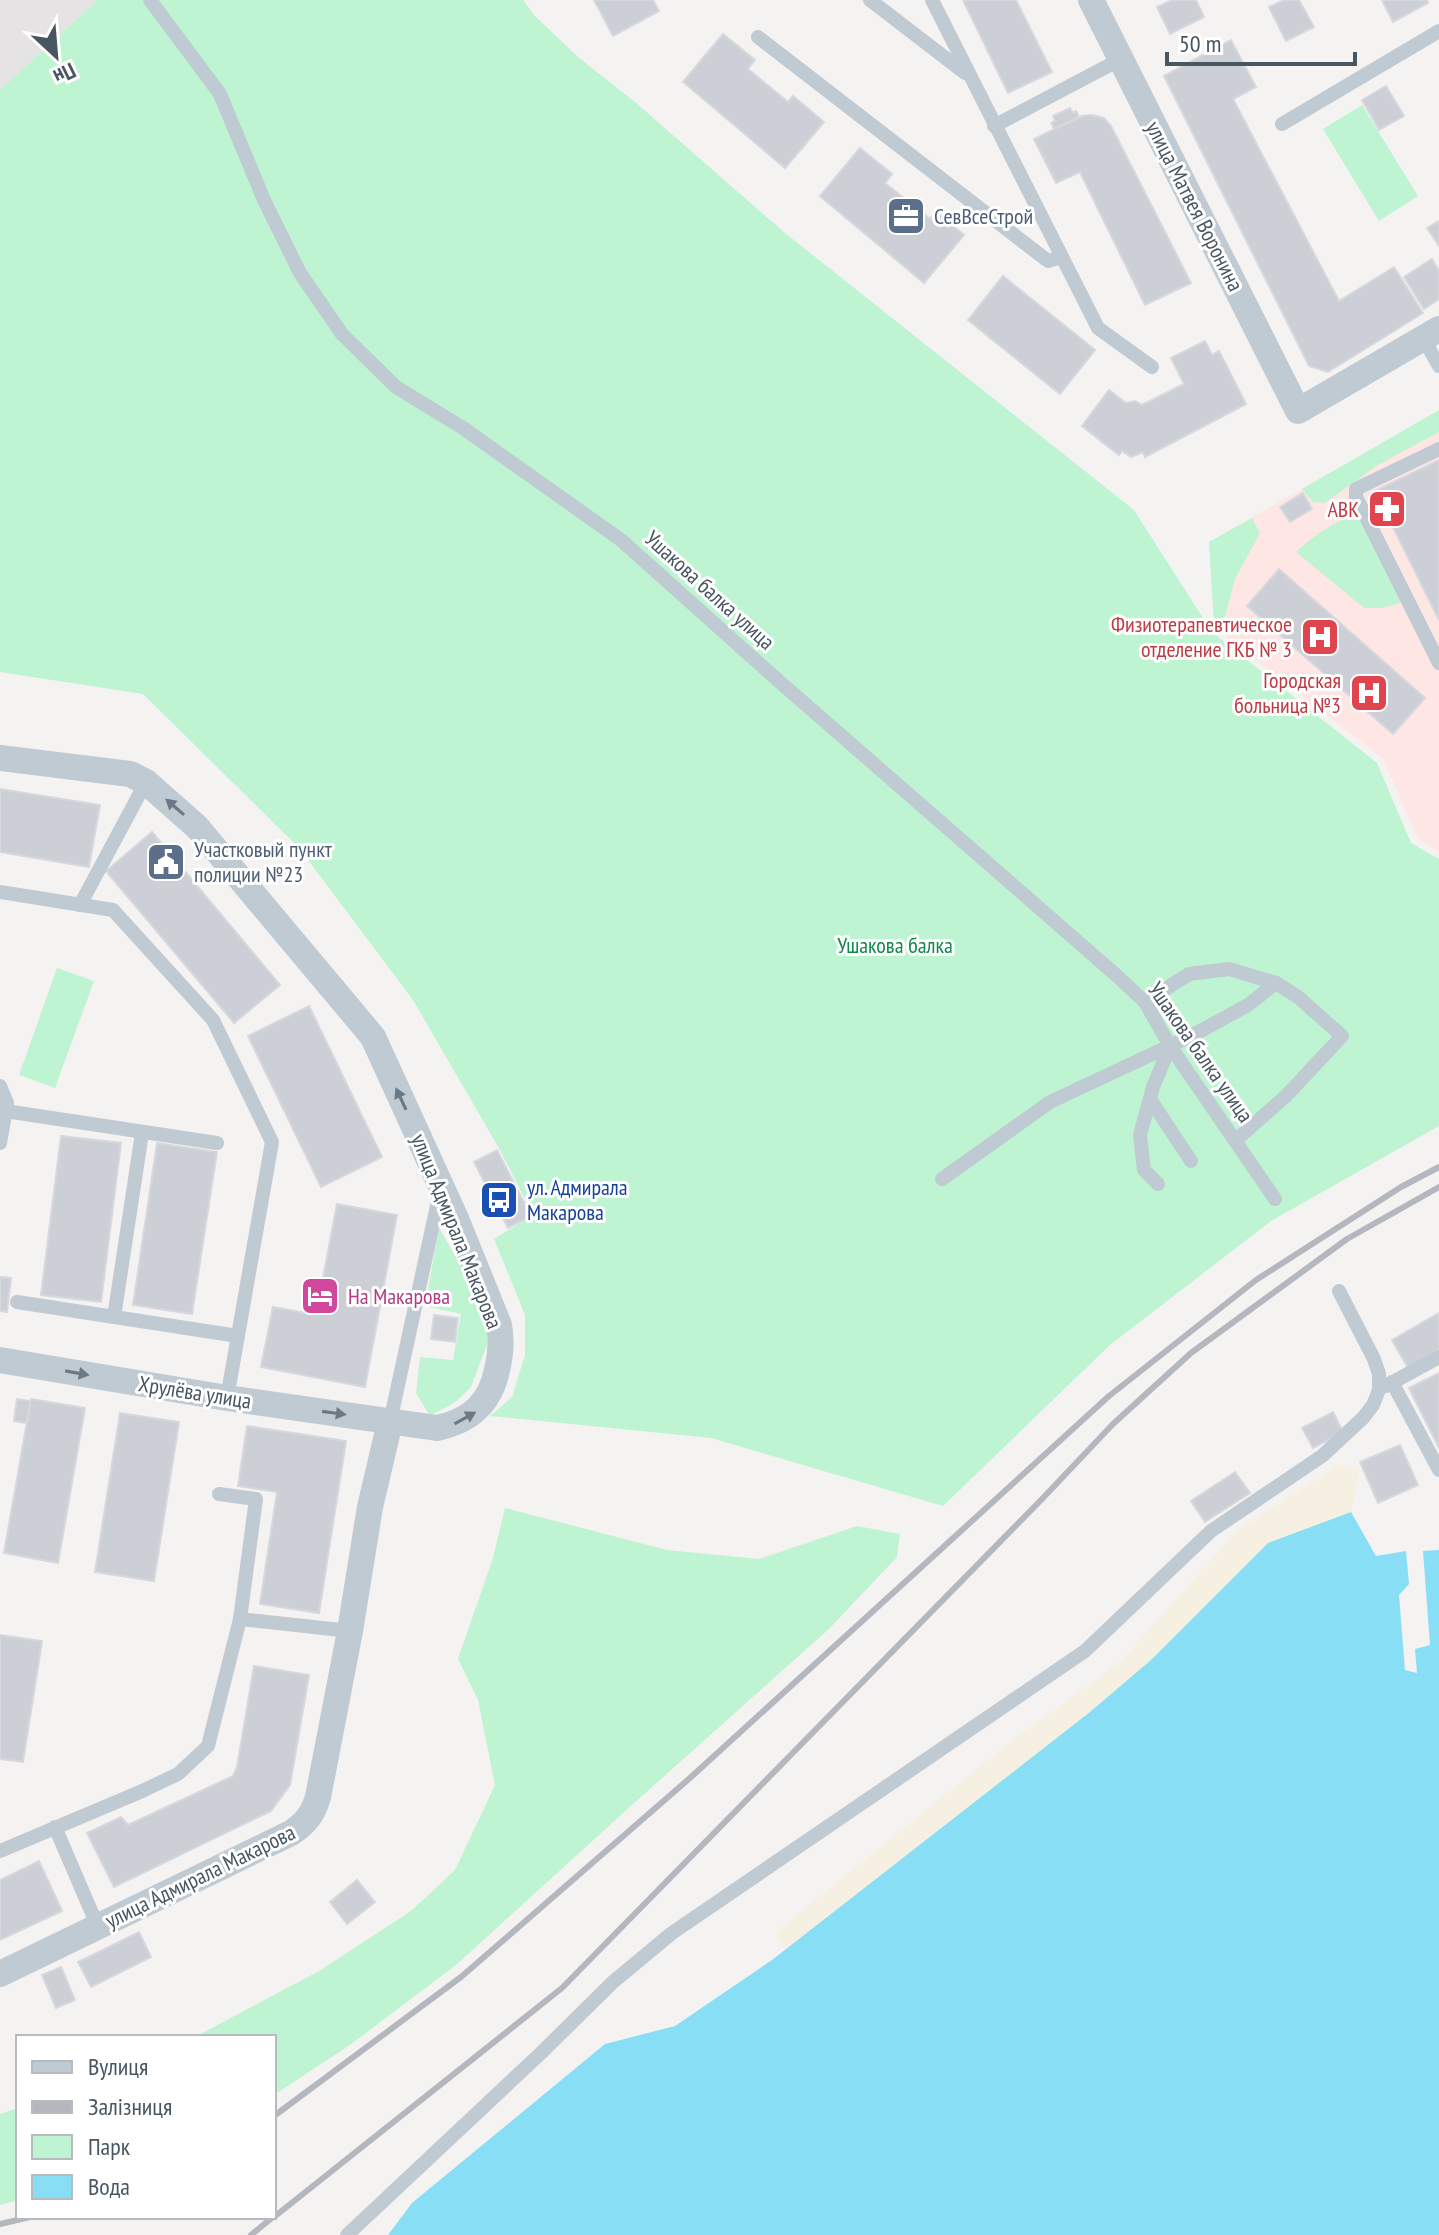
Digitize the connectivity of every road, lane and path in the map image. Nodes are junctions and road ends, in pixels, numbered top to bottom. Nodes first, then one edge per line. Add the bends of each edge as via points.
1 (150, 0) edge
2 (870, 0) edge
3 (932, 0) edge
4 (1091, 0) edge
5 (1439, 31) edge
6 (758, 37) dead end
7 (1121, 59) junction
8 (969, 76) junction
9 (1282, 124) dead end
10 (994, 126) junction
11 (1061, 257) junction
12 (1431, 333) edge
13 (1439, 366) edge
14 (1152, 367) dead end
15 (1439, 449) edge
16 (1439, 663) edge
17 (0, 758) edge
18 (146, 782) junction
19 (0, 892) edge
20 (80, 905) junction
21 (1276, 983) junction
22 (1145, 1002) junction
23 (1170, 1046) junction
24 (0, 1086) edge
25 (1150, 1099) junction
26 (5, 1111) junction
27 (142, 1133) junction
28 (1236, 1140) junction
29 (0, 1143) edge
30 (217, 1143) dead end
31 (1191, 1161) dead end
32 (942, 1179) dead end
33 (1158, 1184) dead end
34 (441, 1186) junction
35 (1275, 1199) dead end
36 (1339, 1291) dead end
37 (17, 1302) dead end
38 (114, 1317) junction
39 (238, 1336) junction
40 (1439, 1357) edge
41 (0, 1360) edge
42 (1385, 1386) junction
43 (227, 1398) junction
44 (390, 1422) junction
45 (1439, 1470) edge
46 (219, 1494) dead end
47 (240, 1619) junction
48 (350, 1631) junction
49 (55, 1827) junction
50 (0, 1851) edge
51 (98, 1927) junction
52 (0, 1974) edge
53 (347, 2235) edge

1 - 22 lane, Ушакова балка улица via 220,94 300,273 342,334 396,387 621,540
2 - 8 lane
3 - 8 lane
4 - 7 street, улица Матвея Воронина
5 - 9 lane
6 - 11 lane via 1048,261
7 - 10 lane
7 - 12 street, улица Матвея Воронина via 1298,411
8 - 10 lane
10 - 11 lane
11 - 14 lane via 1098,328
12 - 13 lane
15 - 16 lane via 1356,489 1356,497
17 - 18 street, улица Адмирала Макарова via 130,774
18 - 20 lane
34 -> 18 street, улица Адмирала Макарова via 373,1037 197,827
19 - 20 lane
20 - 39 lane via 113,910 213,1020 272,1142
21 - 22 lane via 1229,969 1189,974
21 - 23 lane via 1248,1005
21 - 28 lane via 1342,1036
22 - 23 lane, Ушакова балка улица
23 - 25 lane
23 - 28 lane, Ушакова балка улица
23 - 32 lane via 1050,1102
24 - 26 lane
25 - 31 lane
25 - 33 lane via 1140,1135 1144,1170
26 - 27 lane
26 - 29 lane
27 - 30 lane
27 - 38 lane
28 - 35 lane, Ушакова балка улица
34 - 44 lane
44 -> 34 street, улица Адмирала Макарова via 452,1425 482,1407 494,1384 502,1341 499,1325
36 - 42 lane
37 - 38 lane
38 - 39 lane
39 - 43 lane
40 - 42 lane
41 -> 43 street, Хрулёва улица
42 - 45 lane
42 - 53 lane via 1363,1418 1322,1456 1211,1531 1085,1651 672,1933 613,1982
43 -> 44 street, Хрулёва улица
44 - 48 street, улица Адмирала Макарова
46 - 47 lane via 256,1499
47 - 48 lane
47 - 49 lane via 208,1746 178,1774
48 - 51 street, улица Адмирала Макарова via 318,1797 304,1824
49 - 50 lane
49 - 51 lane
51 - 52 street, улица Адмирала Макарова

